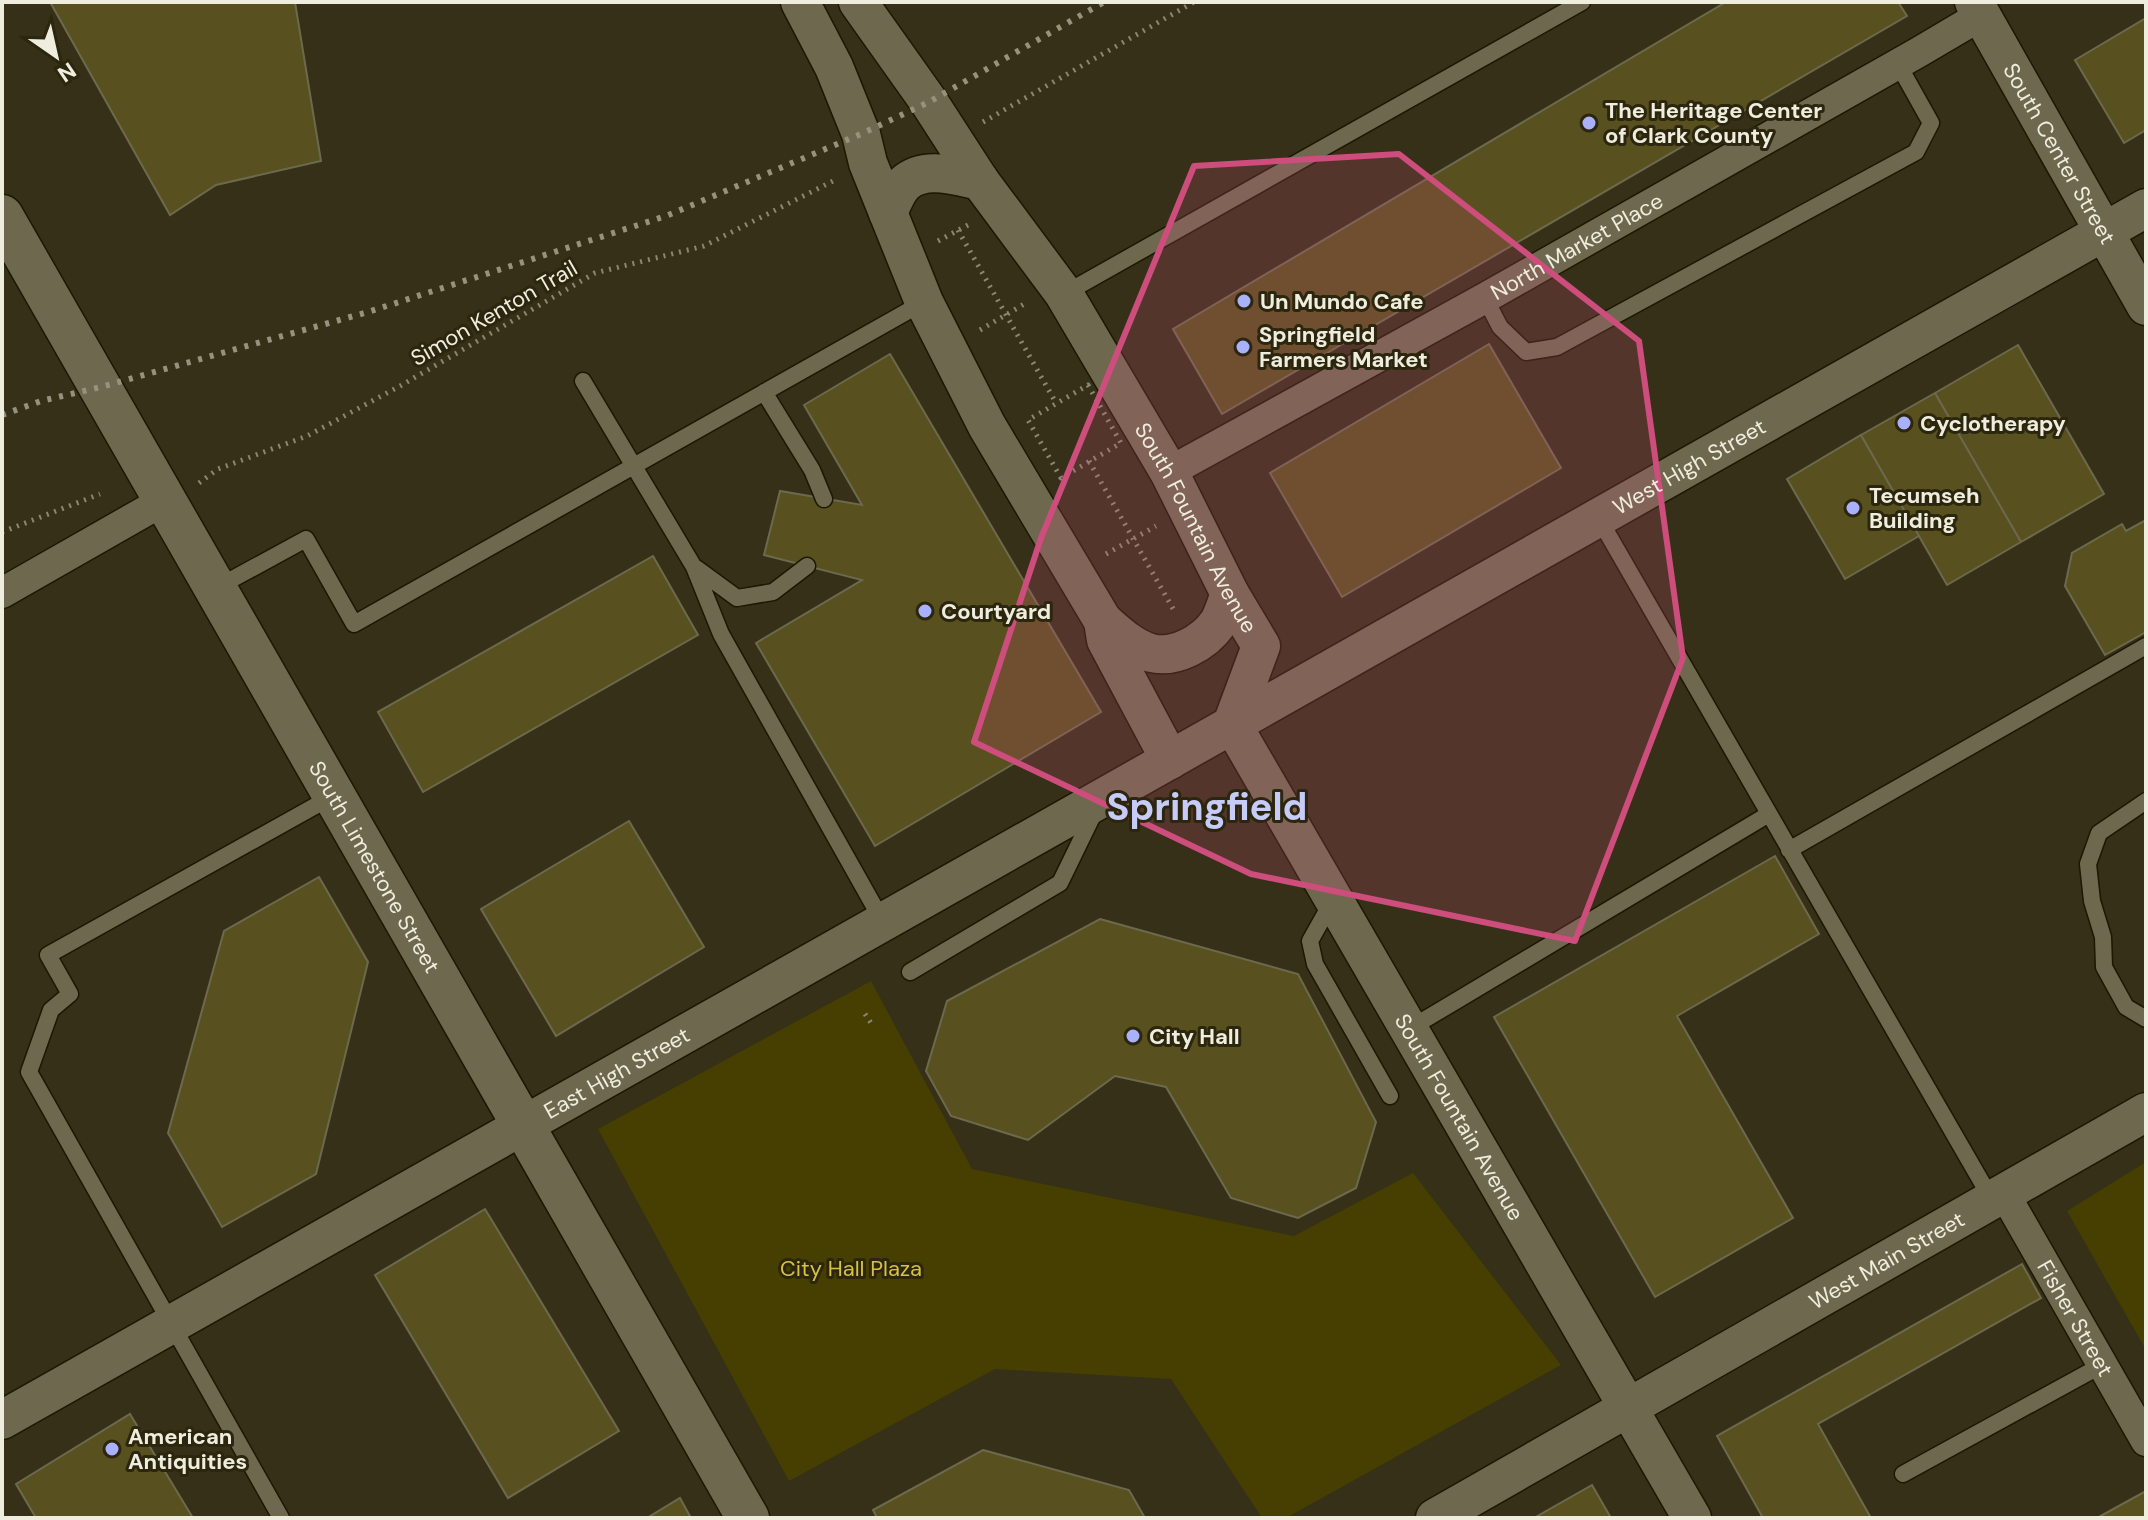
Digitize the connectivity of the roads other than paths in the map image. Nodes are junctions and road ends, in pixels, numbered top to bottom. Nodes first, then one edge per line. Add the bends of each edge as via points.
1 (800, 2) edge
2 (858, 2) edge
3 (1582, 2) edge
4 (1977, 9) edge
5 (1898, 64) junction
6 (980, 181) junction
7 (2146, 208) edge
8 (888, 213) junction
9 (2, 216) edge
10 (2104, 232) junction
11 (1047, 298) junction
12 (1485, 298) junction
13 (924, 302) junction
14 (2146, 306) edge
15 (583, 381) dead end
16 (764, 392) junction
17 (634, 467) junction
18 (1169, 472) junction
19 (182, 492) junction
20 (824, 499) dead end
21 (1598, 517) junction
22 (807, 566) dead end
23 (694, 567) junction
24 (216, 589) junction
25 (2, 593) edge
26 (1230, 594) junction
27 (1103, 621) junction
28 (2146, 646) edge
29 (1232, 724) junction
30 (1170, 760) junction
31 (334, 795) junction
32 (1101, 799) junction
33 (2146, 801) edge
34 (1769, 814) junction
35 (1789, 850) junction
36 (1334, 899) junction
37 (883, 922) junction
38 (910, 972) dead end
39 (2146, 1019) edge
40 (1409, 1029) junction
41 (1390, 1096) dead end
42 (2146, 1112) edge
43 (523, 1126) junction
44 (1998, 1197) junction
45 (172, 1324) junction
46 (2102, 1365) junction
47 (1628, 1407) junction
48 (2, 1420) edge
49 (2146, 1441) edge
50 (1903, 1474) dead end
51 (281, 1518) edge
52 (748, 1518) edge
53 (1435, 1518) edge
54 (1692, 1518) edge

1 - 8 street via 834,67
2 - 6 street, South Fountain Avenue
3 - 11 lane
4 - 5 street, North Market Place
4 - 10 street, South Center Street
5 - 12 street, North Market Place
5 - 12 lane via 1931,123 1916,152 1557,347 1526,352 1500,327
6 - 8 street via 941,173 918,175 902,185
6 - 11 street, South Fountain Avenue
7 - 10 street, West High Street
8 - 13 street
9 - 19 main road, South Limestone Street
10 - 14 street, South Center Street
10 - 21 street, West High Street
11 - 18 street, South Fountain Avenue
12 - 18 street, North Market Place
13 - 16 lane
13 - 27 street via 987,426
15 - 17 lane
16 - 17 lane
16 - 20 lane
17 - 23 lane
17 - 24 lane via 354,624 306,539
18 - 26 street, South Fountain Avenue
19 - 24 main road, South Limestone Street
19 - 25 street
21 - 29 street, West High Street
21 - 34 lane
22 - 23 lane via 773,592 737,598
23 - 37 lane via 721,634
24 - 31 main road, South Limestone Street
26 - 27 street via 1218,623 1194,646 1166,653 1151,653 1128,642
26 - 29 street, South Fountain Avenue via 1261,646
27 - 30 street via 1106,640
28 - 35 lane
29 - 30 street, East High Street
29 - 36 street, South Fountain Avenue
30 - 32 street, East High Street
31 - 43 main road, South Limestone Street
31 - 45 lane via 48,955 70,994 51,1010 29,1072
32 - 37 street, East High Street
32 - 38 lane via 1060,883
33 - 39 lane via 2099,833 2088,864 2104,967 2126,1007
34 - 35 lane
34 - 40 lane
35 - 44 lane
36 - 40 street, South Fountain Avenue
36 - 41 lane via 1310,941 1315,964
37 - 43 street, East High Street
40 - 47 street, South Fountain Avenue
42 - 44 street, West Main Street
43 - 45 street, East High Street
43 - 52 main road, South Limestone Street
44 - 46 street, Fisher Street
44 - 47 street, West Main Street
45 - 48 street, East High Street
45 - 51 lane
46 - 49 street, Fisher Street
46 - 50 lane
47 - 53 street, West Main Street
47 - 54 street, South Fountain Avenue

